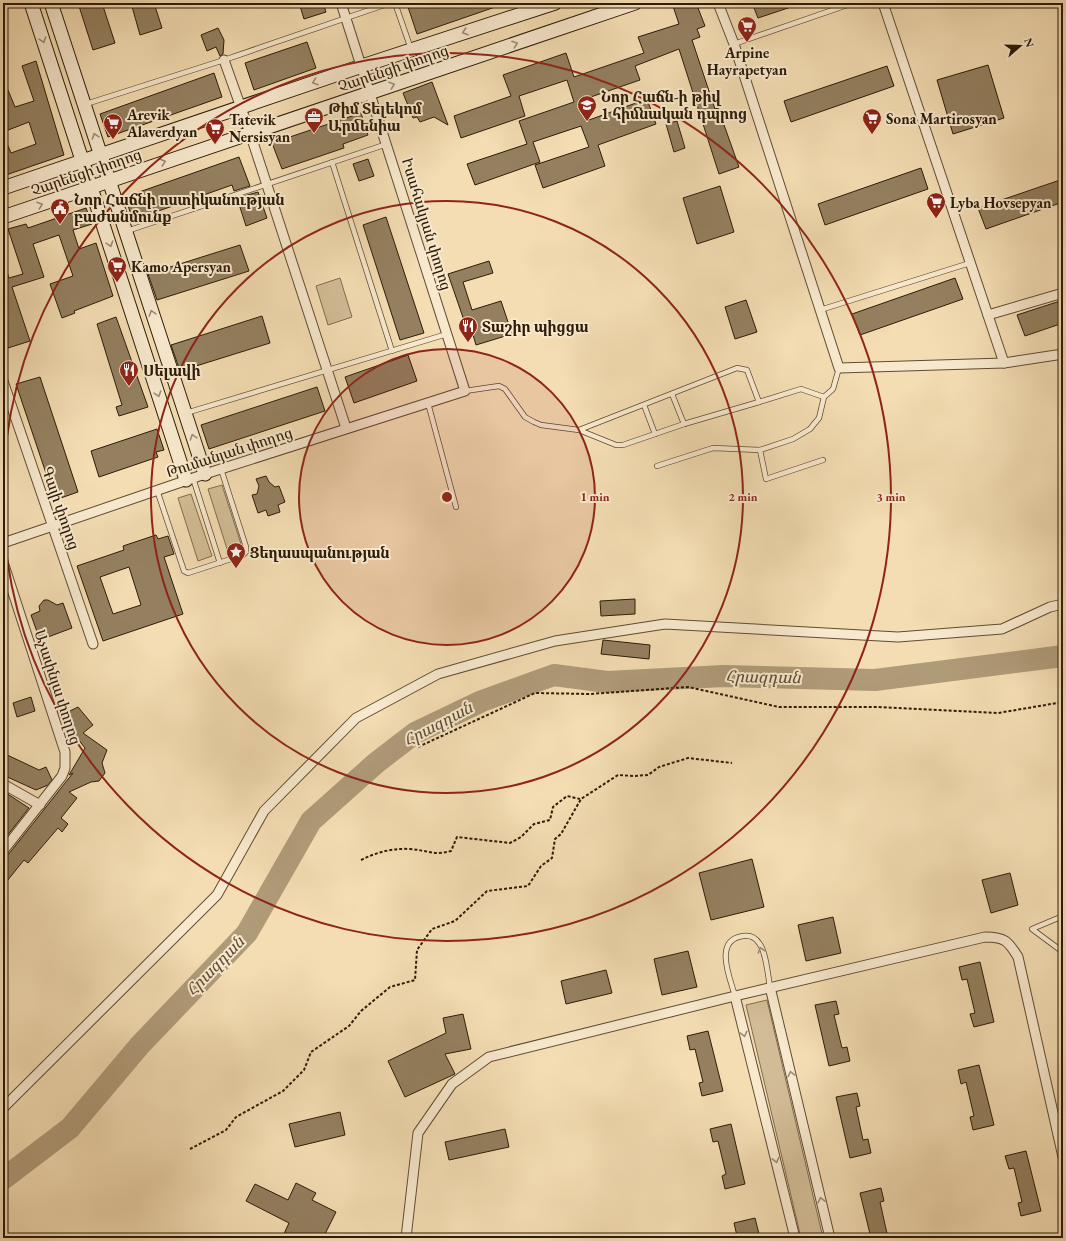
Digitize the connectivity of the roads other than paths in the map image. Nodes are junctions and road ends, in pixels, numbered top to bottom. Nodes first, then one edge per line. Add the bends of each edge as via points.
1 (31, 3) edge
2 (52, 3) edge
3 (341, 3) edge
4 (390, 3) edge
5 (395, 3) edge
6 (554, 3) edge
7 (635, 3) edge
8 (718, 3) edge
9 (853, 3) edge
10 (883, 3) edge
11 (346, 19) junction
12 (734, 44) junction
13 (411, 50) junction
14 (224, 60) junction
15 (362, 66) junction
16 (371, 93) junction
17 (85, 105) junction
18 (240, 108) junction
19 (250, 133) junction
20 (387, 144) junction
21 (101, 156) junction
22 (83, 162) junction
23 (332, 162) junction
24 (109, 180) junction
25 (266, 184) junction
26 (91, 187) junction
27 (3, 188) edge
28 (3, 217) edge
29 (126, 232) junction
30 (970, 263) junction
31 (1063, 293) edge
32 (820, 310) junction
33 (988, 315) junction
34 (447, 334) junction
35 (392, 351) junction
36 (1063, 354) edge
37 (1004, 363) junction
38 (839, 368) junction
39 (326, 371) junction
40 (3, 381) edge
41 (465, 391) junction
42 (672, 394) junction
43 (824, 398) junction
44 (427, 402) junction
45 (759, 402) junction
46 (644, 405) junction
47 (185, 414) junction
48 (684, 424) junction
49 (346, 428) junction
50 (580, 430) junction
51 (655, 434) junction
52 (760, 450) junction
53 (823, 460) dead end
54 (657, 466) dead end
55 (221, 469) junction
56 (195, 477) junction
57 (157, 490) junction
58 (456, 507) dead end
59 (53, 527) junction
60 (3, 543) edge
61 (3, 562) edge
62 (220, 563) junction
63 (1063, 604) edge
64 (93, 644) dead end
65 (3, 784) edge
66 (40, 805) junction
67 (3, 851) edge
68 (1063, 916) edge
69 (1063, 952) edge
70 (770, 988) junction
71 (735, 996) junction
72 (3, 1108) edge
73 (1063, 1157) edge
74 (406, 1238) edge
75 (795, 1238) edge
76 (830, 1238) edge

1 -> 22 street
2 - 17 street
3 - 11 street, Իսահակյան փողոց
4 - 11 lane
5 - 13 lane
6 -> 13 street, Չարենցի փողոց
16 -> 7 street, Չարենցի փողոց
8 - 12 street
9 - 12 lane
10 - 30 street
11 - 14 lane
11 - 15 street, Իսահակյան փողոց
12 - 32 street
13 - 15 street, Չարենցի փողոց
14 - 17 lane
14 - 18 street
15 - 16 street, Իսահակյան փողոց
15 -> 18 street, Չարենցի փողոց
16 - 19 street, Չարենցի փողոց
16 - 20 street, Իսահակյան փողոց
21 -> 17 street
18 - 19 street
18 - 21 street, Չարենցի փողոց
24 -> 19 street, Չարենցի փողոց
19 - 25 street
20 - 23 lane
20 - 34 street, Իսահակյան փողոց
21 - 22 street, Չարենցի փողոց
21 - 24 street
22 - 26 street
22 - 27 street, Չարենցի փողոց
23 - 25 lane
23 - 35 lane
24 - 26 street, Չարենցի փողոց
24 - 29 street
25 - 29 lane
25 - 39 street
28 -> 26 street, Չարենցի փողոց
26 -> 56 street
47 -> 29 street
30 - 32 lane
30 - 33 street
31 - 33 street
32 - 38 street
33 - 37 street
34 - 35 lane
34 - 41 street, Իսահակյան փողոց
35 - 39 lane
36 - 37 street
37 - 38 street
38 - 43 lane via 833,389
39 - 47 lane
39 - 49 street
40 - 59 street, Գայի փողոց
41 - 44 street, Թումանյան փողոց
41 - 50 lane via 499,386 505,389 525,417 534,422
42 - 45 lane via 736,368 742,368 747,370
42 - 46 lane
42 - 48 lane
43 - 45 lane via 801,389
43 - 52 lane via 820,418 810,429 793,439
44 - 49 street, Թումանյան փողոց
44 - 58 lane
45 - 48 lane
46 - 50 lane
46 - 51 lane
56 -> 47 street
48 - 51 lane
49 - 55 street, Թումանյան փողոց
50 - 51 lane via 616,445
52 - 53 lane via 766,479
52 - 54 lane via 713,448
55 - 56 street, Թումանյան փողոց
55 - 62 lane via 246,552
56 - 57 street, Թումանյան փողոց
56 - 62 lane
57 - 59 street, Թումանյան փողոց
57 - 62 lane via 184,571 188,573
59 - 60 street, Թումանյան փողոց
59 - 64 street, Գայի փողոց
61 - 66 street, Աչափնյա փողոց via 65,752 62,776
63 - 72 street via 1050,607 1002,629 898,636 665,624 555,641 438,674 356,718 264,811 217,895
65 - 66 street
66 - 67 street, Աչափնյա փողոց
68 - 69 lane via 1032,929
70 - 71 street
70 -> 71 lane via 759,943 752,937 738,937 728,945 725,956
70 - 73 street via 985,937 1006,940 1018,957
76 -> 70 street
71 - 74 street via 490,1058 452,1084 418,1133
71 -> 75 street

